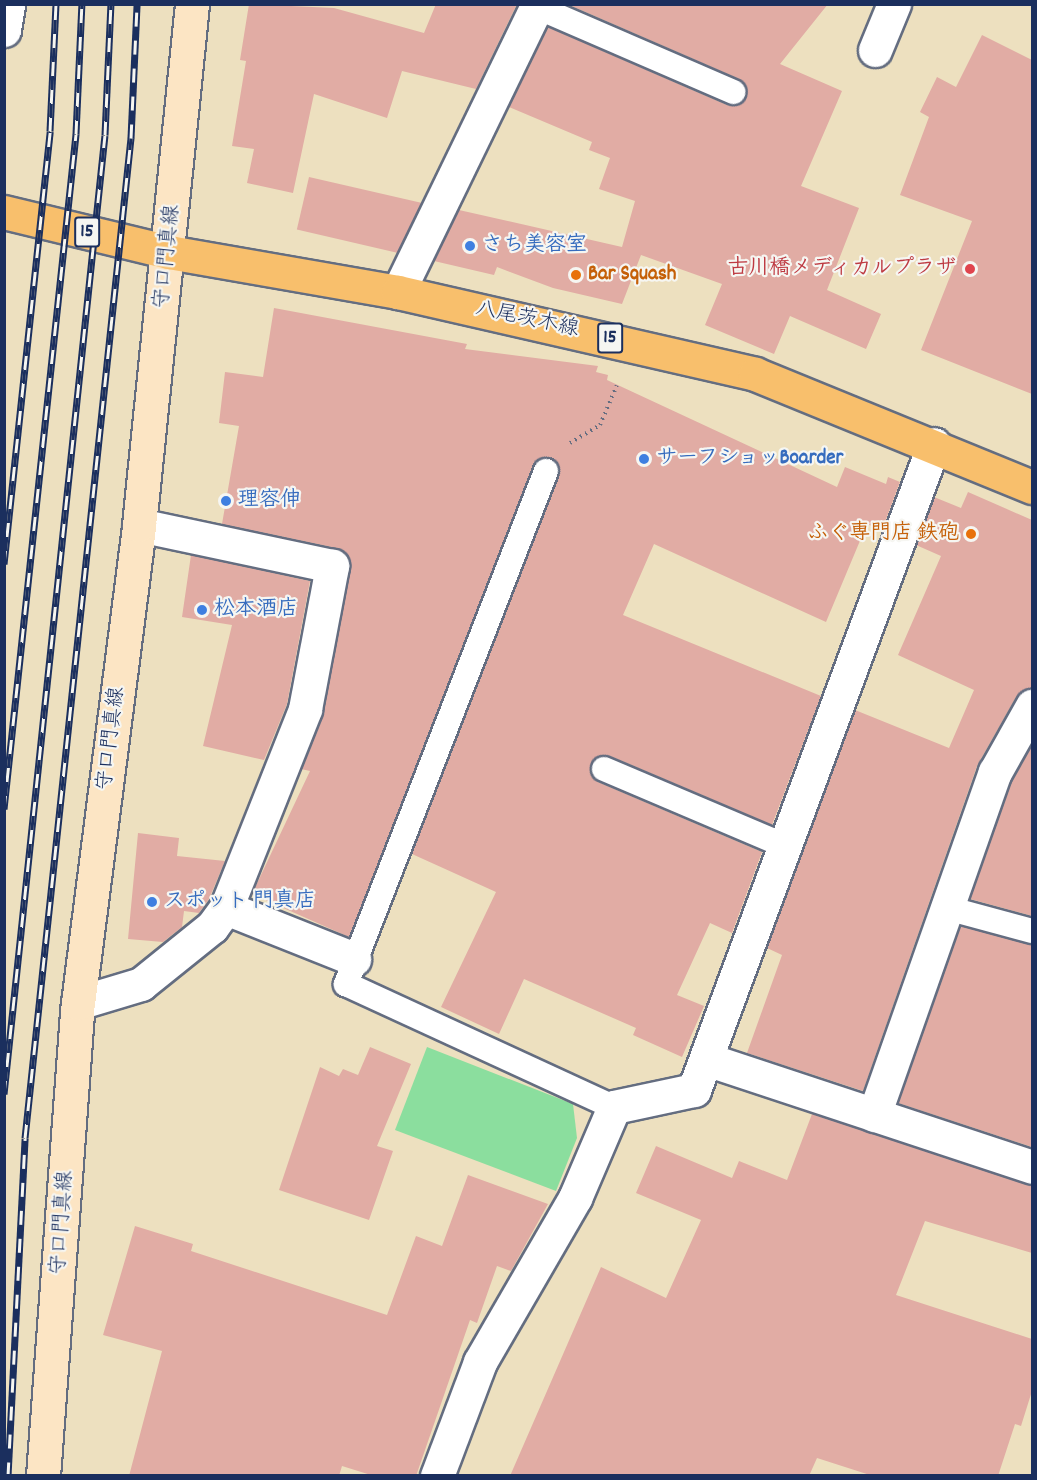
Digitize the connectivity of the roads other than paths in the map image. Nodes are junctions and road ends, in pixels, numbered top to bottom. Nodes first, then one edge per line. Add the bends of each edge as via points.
1 (8, 4) edge
2 (192, 4) edge
3 (894, 4) edge
4 (538, 6) edge
5 (4, 30) edge
6 (875, 50) dead end
7 (733, 92) dead end
8 (4, 212) edge
9 (169, 252) junction
10 (398, 292) junction
11 (934, 444) junction
12 (546, 471) road end
13 (1032, 487) edge
14 (139, 525) junction
15 (1032, 706) edge
16 (604, 768) dead end
17 (785, 846) junction
18 (226, 908) junction
19 (947, 908) junction
20 (1032, 931) edge
21 (354, 959) junction
22 (78, 1003) junction
23 (706, 1059) junction
24 (614, 1107) junction
25 (874, 1115) junction
26 (1032, 1167) edge
27 (43, 1476) edge
28 (437, 1476) edge

1 - 5 street
2 - 9 main road, 守口門真線
3 - 6 street
4 - 7 lane
4 - 10 street
8 - 9 main road, 八尾茨木線 / 15
9 - 10 main road, 八尾茨木線 / 15
9 - 14 main road, 守口門真線
10 - 11 main road, 八尾茨木線 / 15 via 635,343 755,374
11 - 13 main road, 八尾茨木線 / 15
11 - 17 street
12 - 21 lane
14 - 18 street via 332,566 305,710
14 - 22 main road, 守口門真線
15 - 19 street via 995,772
16 - 17 lane
17 - 23 street
18 - 21 street
18 - 22 street via 212,927 141,984
19 - 20 lane
19 - 25 street
21 - 24 lane via 346,984
22 - 27 main road, 守口門真線
23 - 24 street via 694,1090
23 - 25 street
24 - 28 street via 575,1198 480,1362
25 - 26 street

